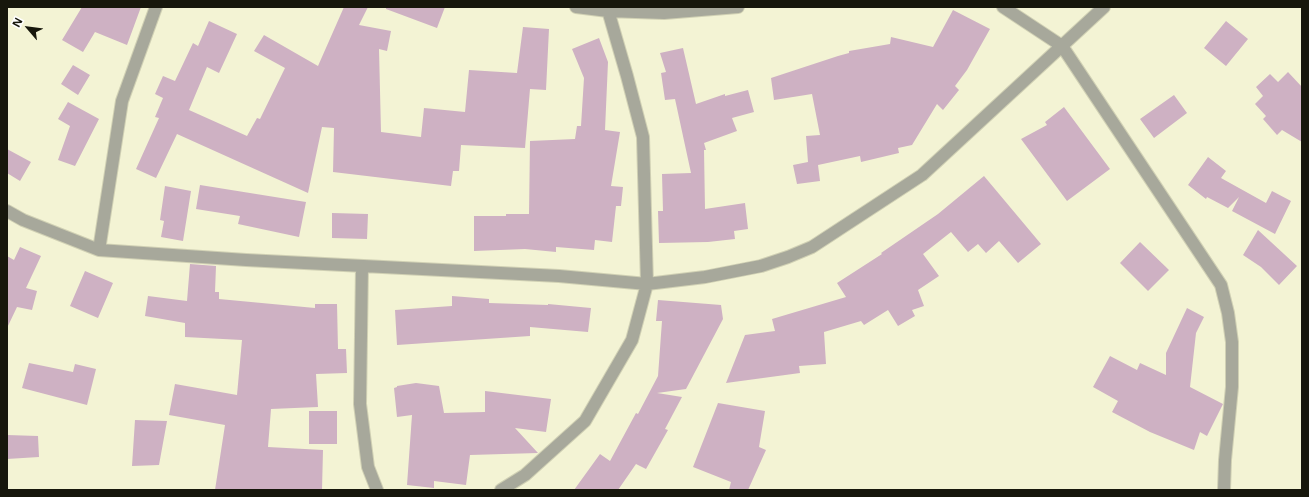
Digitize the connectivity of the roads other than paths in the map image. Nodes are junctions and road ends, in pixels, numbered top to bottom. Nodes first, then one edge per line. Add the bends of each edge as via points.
1 (156, 7) edge
2 (576, 7) edge
3 (738, 7) edge
4 (1003, 7) edge
5 (1104, 7) edge
6 (607, 9) edge
7 (1062, 46) junction
8 (7, 211) edge
9 (99, 250) junction
10 (362, 266) junction
11 (647, 284) junction
12 (377, 490) edge
13 (501, 490) edge
14 (1224, 490) edge

1 - 9 street via 122,101
2 - 6 street
3 - 6 street via 664,13
4 - 7 street
5 - 7 street
6 - 11 street via 628,76 643,137
7 - 11 street via 922,175 812,247 761,266 705,277
7 - 14 street via 1221,285 1232,342 1232,387
8 - 9 street via 23,220
9 - 10 street
10 - 11 street via 559,276
10 - 12 street via 360,404 368,467
11 - 13 street via 632,340 585,421 525,475

